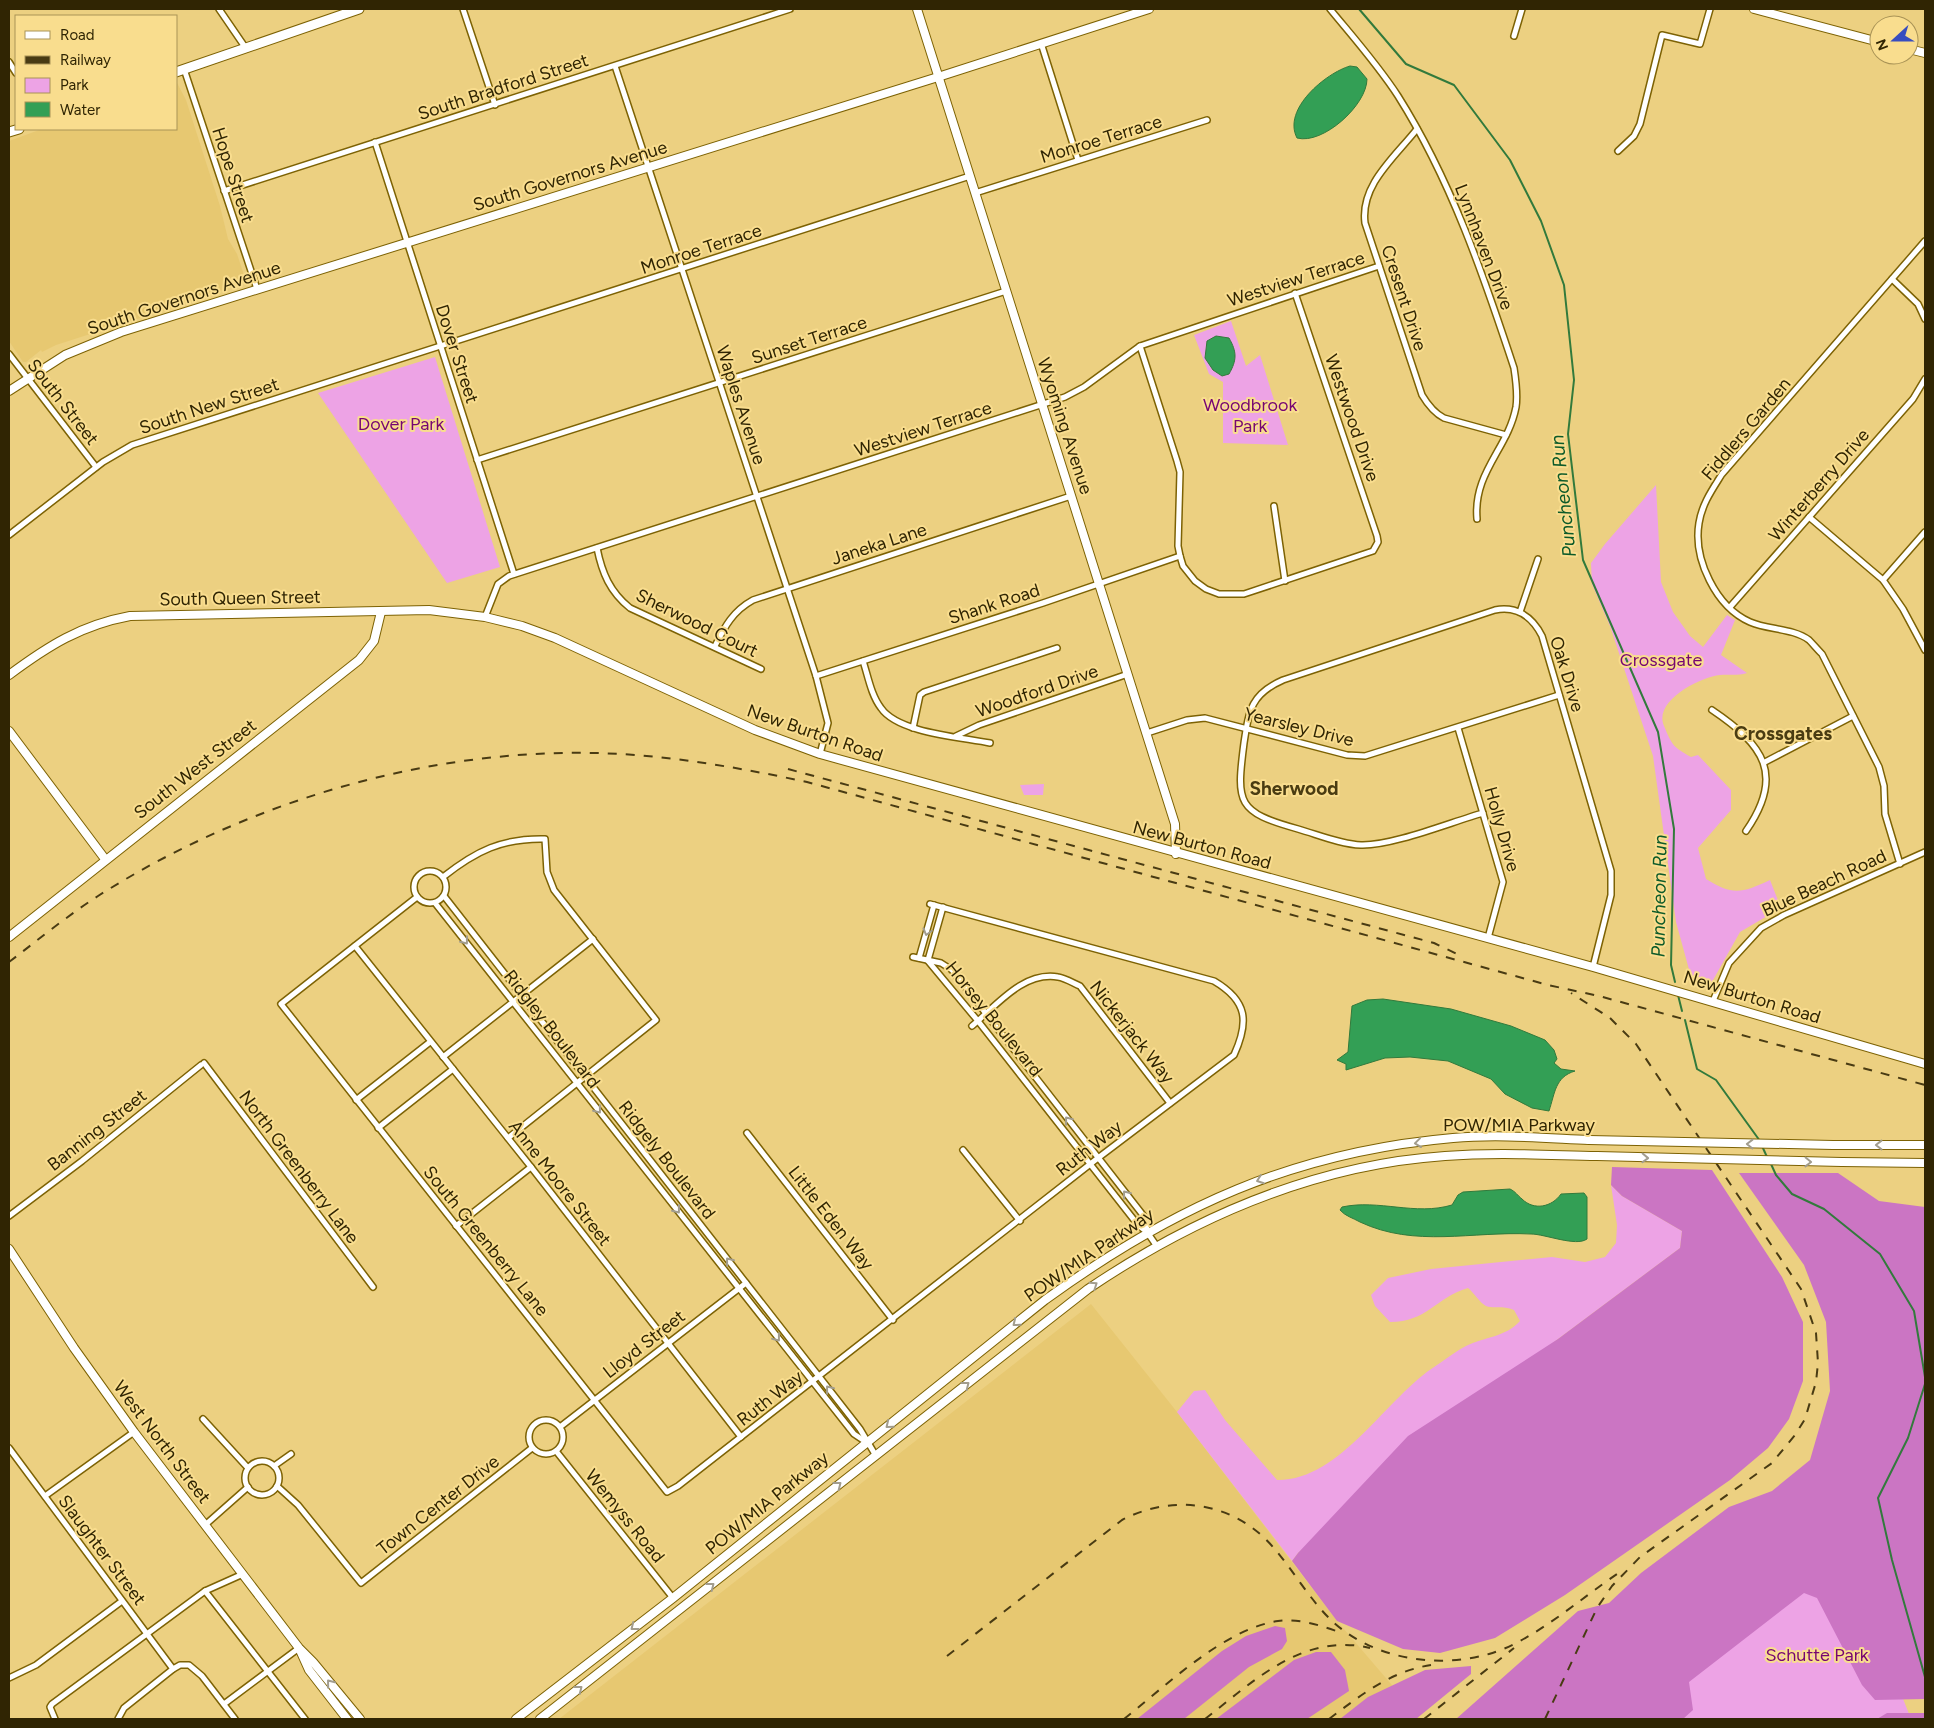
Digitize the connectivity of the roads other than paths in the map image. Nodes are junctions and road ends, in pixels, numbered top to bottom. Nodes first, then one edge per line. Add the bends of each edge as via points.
1 (219, 9) edge
2 (359, 9) edge
3 (463, 9) edge
4 (790, 9) edge
5 (916, 9) edge
6 (1149, 9) edge
7 (1330, 9) edge
8 (1522, 9) edge
9 (1710, 9) edge
10 (1754, 9) edge
11 (1514, 36) dead end
12 (1869, 39) edge
13 (1041, 42) junction
14 (246, 47) junction
15 (615, 66) junction
16 (180, 70) edge
17 (938, 77) junction
18 (495, 105) junction
19 (1207, 120) dead end
20 (1417, 129) junction
21 (375, 142) junction
22 (1618, 151) dead end
23 (1078, 160) junction
24 (650, 167) junction
25 (970, 176) junction
26 (224, 192) junction
27 (975, 193) junction
28 (1925, 241) edge
29 (407, 242) junction
30 (1379, 266) junction
31 (683, 270) junction
32 (1892, 279) junction
33 (257, 289) junction
34 (1006, 290) junction
35 (1295, 293) junction
36 (1925, 319) edge
37 (1140, 346) junction
38 (441, 348) junction
39 (9, 354) edge
40 (27, 378) junction
41 (1925, 379) edge
42 (720, 384) junction
43 (9, 391) edge
44 (1042, 404) junction
45 (1506, 435) junction
46 (477, 460) junction
47 (96, 467) junction
48 (1071, 496) junction
49 (756, 497) junction
50 (1274, 506) dead end
51 (1809, 517) junction
52 (1477, 519) dead end
53 (1925, 532) edge
54 (9, 535) edge
55 (597, 548) junction
56 (1180, 556) junction
57 (1538, 559) dead end
58 (514, 574) junction
59 (1882, 580) junction
60 (1285, 581) junction
61 (1099, 584) junction
62 (787, 588) junction
63 (1730, 607) junction
64 (381, 612) junction
65 (1520, 612) junction
66 (486, 617) junction
67 (715, 646) junction
68 (1057, 648) dead end
69 (1925, 650) edge
70 (863, 661) junction
71 (760, 669) dead end
72 (1128, 674) junction
73 (9, 675) edge
74 (816, 676) junction
75 (1559, 694) junction
76 (1712, 710) dead end
77 (1853, 716) junction
78 (1246, 727) junction
79 (913, 728) junction
80 (1458, 728) junction
81 (9, 731) edge
82 (1146, 733) junction
83 (956, 736) junction
84 (990, 743) dead end
85 (820, 754) junction
86 (1765, 762) junction
87 (1483, 813) junction
88 (1746, 831) dead end
89 (1925, 852) edge
90 (1176, 854) junction
91 (106, 859) junction
92 (1900, 864) junction
93 (443, 877) junction
94 (417, 896) junction
95 (444, 896) junction
96 (435, 902) junction
97 (942, 907) junction
98 (9, 937) edge
99 (1488, 938) junction
100 (593, 939) junction
101 (355, 946) junction
102 (913, 957) dead end
103 (920, 958) junction
104 (928, 960) junction
105 (1593, 967) junction
106 (522, 996) junction
107 (1714, 1001) junction
108 (513, 1003) junction
109 (986, 1013) junction
110 (978, 1021) junction
111 (972, 1026) dead end
112 (430, 1042) junction
113 (443, 1057) junction
114 (202, 1064) joint
115 (1925, 1064) edge
116 (453, 1069) junction
117 (585, 1076) junction
118 (577, 1082) junction
119 (356, 1100) junction
120 (1170, 1103) junction
121 (378, 1128) junction
122 (747, 1133) dead end
123 (508, 1138) junction
124 (1925, 1145) edge
125 (963, 1150) dead end
126 (645, 1154) junction
127 (1098, 1158) junction
128 (638, 1159) junction
129 (1925, 1163) edge
130 (1090, 1164) junction
131 (531, 1167) junction
132 (647, 1171) joint
133 (9, 1216) edge
134 (1020, 1221) junction
135 (456, 1226) junction
136 (1147, 1232) junction
137 (1156, 1246) junction
138 (9, 1249) edge
139 (746, 1282) junction
140 (373, 1287) dead end
141 (738, 1288) junction
142 (893, 1320) junction
143 (667, 1344) junction
144 (819, 1377) junction
145 (812, 1382) junction
146 (594, 1400) junction
147 (203, 1419) dead end
148 (560, 1427) junction
149 (134, 1432) junction
150 (741, 1437) junction
151 (867, 1443) junction
152 (9, 1448) edge
153 (532, 1448) junction
154 (556, 1451) junction
155 (291, 1454) dead end
156 (876, 1456) junction
157 (274, 1466) junction
158 (248, 1468) junction
159 (277, 1486) junction
160 (248, 1487) junction
161 (670, 1492) joint
162 (45, 1496) junction
163 (205, 1525) junction
164 (243, 1574) junction
165 (205, 1591) junction
166 (673, 1598) junction
167 (122, 1601) junction
168 (672, 1616) junction
169 (147, 1633) junction
170 (299, 1648) junction
171 (173, 1669) junction
172 (268, 1672) junction
173 (9, 1678) edge
174 (224, 1704) junction
175 (55, 1719) edge
176 (118, 1719) edge
177 (235, 1719) edge
178 (305, 1719) edge
179 (347, 1719) edge
180 (360, 1719) edge
181 (516, 1719) edge
182 (540, 1719) edge

1 - 14 street
2 - 14 main road
3 - 18 street
4 - 15 street, South Bradford Street
5 - 17 main road, Wyoming Avenue
6 - 13 main road, South Governors Avenue
7 - 20 street, Lynnhaven Drive via 1388,81
8 - 11 street
9 - 22 street via 1700,44 1662,35 1640,124 1634,136
10 - 12 main road
13 - 17 main road, South Governors Avenue
13 - 23 street
14 - 16 main road
15 - 18 street, South Bradford Street
15 - 24 street, Waples Avenue
16 - 26 street, Hope Street
17 - 24 main road, South Governors Avenue
17 - 25 main road, Wyoming Avenue
18 - 21 street, South Bradford Street
19 - 23 street, Monroe Terrace
20 - 30 street, Cresent Drive via 1368,193 1364,212
20 - 45 street, Lynnhaven Drive via 1451,195 1473,248 1514,368 1516,406
21 - 26 street, South Bradford Street
21 - 29 street, Dover Street
23 - 27 street, Monroe Terrace
24 - 29 main road, South Governors Avenue
24 - 31 street, Waples Avenue
25 - 27 main road, Wyoming Avenue
25 - 31 street, Monroe Terrace
26 - 33 street, Hope Street
27 - 34 main road, Wyoming Avenue
28 - 32 street, Fiddlers Garden
29 - 33 main road, South Governors Avenue
29 - 38 street, Dover Street
30 - 35 street, Westview Terrace
30 - 45 street, Cresent Drive via 1422,395 1428,404 1444,418
31 - 38 street, Monroe Terrace
31 - 42 street, Waples Avenue
32 - 36 street via 1918,304
32 - 63 street, Fiddlers Garden via 1722,474 1706,499 1699,522 1700,553 1710,582
33 - 40 main road, South Governors Avenue via 90,344
34 - 42 street, Sunset Terrace
34 - 44 main road, Wyoming Avenue
35 - 37 street, Westview Terrace
35 - 60 street, Westwood Drive via 1378,542 1373,552
37 - 44 street, Westview Terrace via 1084,387
37 - 56 street via 1180,472
38 - 46 street, Dover Street
38 - 47 street, South New Street via 181,427 132,445
39 - 40 street, South Street
40 - 43 main road, South Governors Avenue
40 - 47 street, South Street
41 - 51 street, Winterberry Drive via 1913,399
42 - 46 street, Sunset Terrace
42 - 49 street, Waples Avenue
44 - 48 main road, Wyoming Avenue
44 - 49 street, Westview Terrace
45 - 52 street, Lynnhaven Drive via 1480,487
46 - 58 street, Dover Street
47 - 54 street, South New Street
48 - 61 main road, Wyoming Avenue
48 - 62 street, Janeka Lane
49 - 55 street, Westview Terrace
49 - 62 street, Waples Avenue
50 - 60 street
51 - 59 street
51 - 63 street, Winterberry Drive
53 - 59 street
55 - 58 street, Westview Terrace
55 - 67 street, Sherwood Court via 609,586 630,608
56 - 60 street via 1183,566 1195,581 1219,594 1244,594
56 - 61 street, Shank Road
57 - 65 street
58 - 66 street, Westview Terrace via 498,584
59 - 69 street via 1903,609
61 - 70 street, Shank Road
61 - 72 main road, Wyoming Avenue
62 - 67 street, Janeka Lane via 743,606 727,621
62 - 74 street, Waples Avenue
63 - 77 street, Fiddlers Garden via 1749,622 1808,639 1822,654
64 - 66 main road, South Queen Street via 429,610
64 - 73 main road, South Queen Street via 130,616 88,627 63,638
64 - 91 main road, South West Street via 374,641 359,660
65 - 75 street, Oak Drive via 1531,619 1542,636
65 - 78 street via 1495,610 1270,685 1255,699
66 - 85 main road, New Burton Road via 555,638 755,730
67 - 71 street, Sherwood Court
68 - 79 street, Woodford Drive via 924,692 920,695
70 - 74 street, Shank Road
70 - 79 street via 880,708 889,718
72 - 82 main road, Wyoming Avenue
72 - 83 street, Woodford Drive via 979,725
74 - 85 street, Waples Avenue via 828,723
75 - 80 street, Yearsley Drive
75 - 105 street, Oak Drive via 1612,877 1611,895
76 - 86 street via 1743,734
77 - 86 street
77 - 92 street, Fiddlers Garden via 1879,768 1884,786 1884,814
78 - 80 street, Yearsley Drive via 1356,756
78 - 82 street, Yearsley Drive via 1196,718
78 - 87 street via 1240,785 1251,810 1266,820 1362,845 1384,843
79 - 83 street
80 - 87 street, Holly Drive
81 - 91 main road
82 - 90 main road, Wyoming Avenue via 1175,824
83 - 84 street
85 - 90 main road, New Burton Road
86 - 88 street via 1767,790 1760,812
87 - 99 street, Holly Drive via 1503,882
89 - 92 street, Blue Beach Road
90 - 99 main road, New Burton Road
91 - 98 main road, South West Street
92 - 107 street, Blue Beach Road via 1761,928 1729,963
93 - 94 street via 431,871 420,874 414,883
93 - 95 street via 446,884
93 - 100 street via 489,847 510,841 545,838 546,867 554,890
94 - 96 street via 426,903
94 - 101 street
95 - 96 street
95 - 106 street, Ridgely Boulevard
96 -> 108 street, Ridgley Boulevard
97 -> 103 street, Ruth Way via 932,904
97 - 104 street
97 - 120 street, Ruth Way via 1178,970 1226,988 1243,1011 1241,1039 1234,1055
99 - 105 main road, New Burton Road
100 - 106 street
100 - 117 street via 656,1020
101 - 112 street, Anne Moore Street
101 - 119 street, South Greenberry Lane via 281,1004
102 - 103 street
103 - 104 street
104 - 109 street, Horsey Boulevard via 952,970
104 - 110 street, Horsey Boulevard
105 - 107 main road, New Burton Road
106 - 108 street
106 - 117 street, Ridgely Boulevard
107 - 115 main road, New Burton Road
108 - 113 street
108 - 118 street, Ridgley Boulevard
109 - 110 street
109 - 120 street, Nickerjack Way via 1020,986 1040,976 1060,977 1080,986
127 -> 109 street, Horsey Boulevard
110 - 111 street
110 - 130 street, Horsey Boulevard
112 - 113 street, Anne Moore Street
112 - 119 street
113 - 116 street, Anne Moore Street
114 - 133 street, Banning Street
114 - 140 street, North Greenberry Lane
116 - 121 street
116 - 123 street, Anne Moore Street
117 - 118 street
117 - 126 street, Ridgely Boulevard
118 - 123 street
118 -> 128 street, Ridgley Boulevard
119 - 121 street, South Greenberry Lane
120 - 127 street, Ruth Way
121 - 135 street, South Greenberry Lane
122 - 142 street, Little Eden Way
123 - 131 street, Anne Moore Street
124 -> 136 main road, POW/MIA Parkway, bridge via 1513,1136 1454,1138 1360,1151 1309,1164 1239,1187
125 - 134 street
126 - 128 street
139 -> 126 street, Ridgely Boulevard
127 - 130 street, Ruth Way
136 -> 127 street, Horsey Boulevard via 1146,1219
128 - 132 street, Ridgley Boulevard
137 -> 129 main road, POW/MIA Parkway, bridge via 1246,1202 1296,1184 1346,1170 1445,1156 1492,1154
130 - 134 street, Ruth Way
130 - 136 street, Horsey Boulevard
131 - 135 street
131 - 143 street, Anne Moore Street
132 -> 141 street, Ridgely Boulevard
134 - 142 street, Ruth Way
135 - 146 street, South Greenberry Lane
136 - 137 street, Horsey Boulevard
136 -> 151 main road, POW/MIA Parkway via 1045,1300
156 -> 137 main road, POW/MIA Parkway via 1088,1289
138 - 149 main road, West North Street
139 - 141 street, Lloyd Street
139 - 144 street, Ridgely Boulevard
141 - 143 street, Lloyd Street
141 -> 145 street, Ridgely Boulevard
142 - 144 street, Ruth Way
143 - 146 street, Lloyd Street
143 - 150 street, Anne Moore Street
144 - 145 street, Ruth Way
151 -> 144 street, Ridgely Boulevard via 860,1429
145 - 150 street, Ruth Way
145 - 151 street, Ridgely Boulevard via 854,1434
146 - 148 street, Lloyd Street
146 - 161 street, South Greenberry Lane via 666,1492
147 - 158 street
148 - 153 street via 546,1420 536,1423 529,1432
148 - 154 street via 562,1442
149 - 162 street
149 - 163 main road, West North Street
150 - 161 street, Ruth Way
151 - 156 street, Ridgely Boulevard
151 - 166 main road, POW/MIA Parkway
152 - 162 street, Slaughter Street
153 - 154 street via 541,1454
153 - 159 street, Town Center Drive via 361,1583 298,1505
154 - 166 street, Wemyss Road
155 - 157 street
168 -> 156 main road, POW/MIA Parkway
157 - 158 street via 262,1461 254,1462
157 - 159 street via 279,1476
158 - 160 street via 245,1480
159 - 160 street via 262,1495
160 - 163 street
162 - 167 street, Slaughter Street
163 - 164 main road, West North Street
164 - 165 street
164 - 170 main road, West North Street
165 - 169 street
165 - 172 street
166 - 168 main road
166 -> 181 main road, POW/MIA Parkway
167 - 169 street, Slaughter Street
167 - 173 street via 36,1665
182 -> 168 main road, POW/MIA Parkway
169 - 171 street, Slaughter Street
169 - 175 street via 52,1704 50,1707
170 - 172 street
170 - 179 main road, West North Street via 307,1666
180 -> 170 main road, West North Street
171 - 174 street via 189,1665
171 - 176 street via 124,1708
172 - 174 street
172 - 178 street
174 - 177 street

